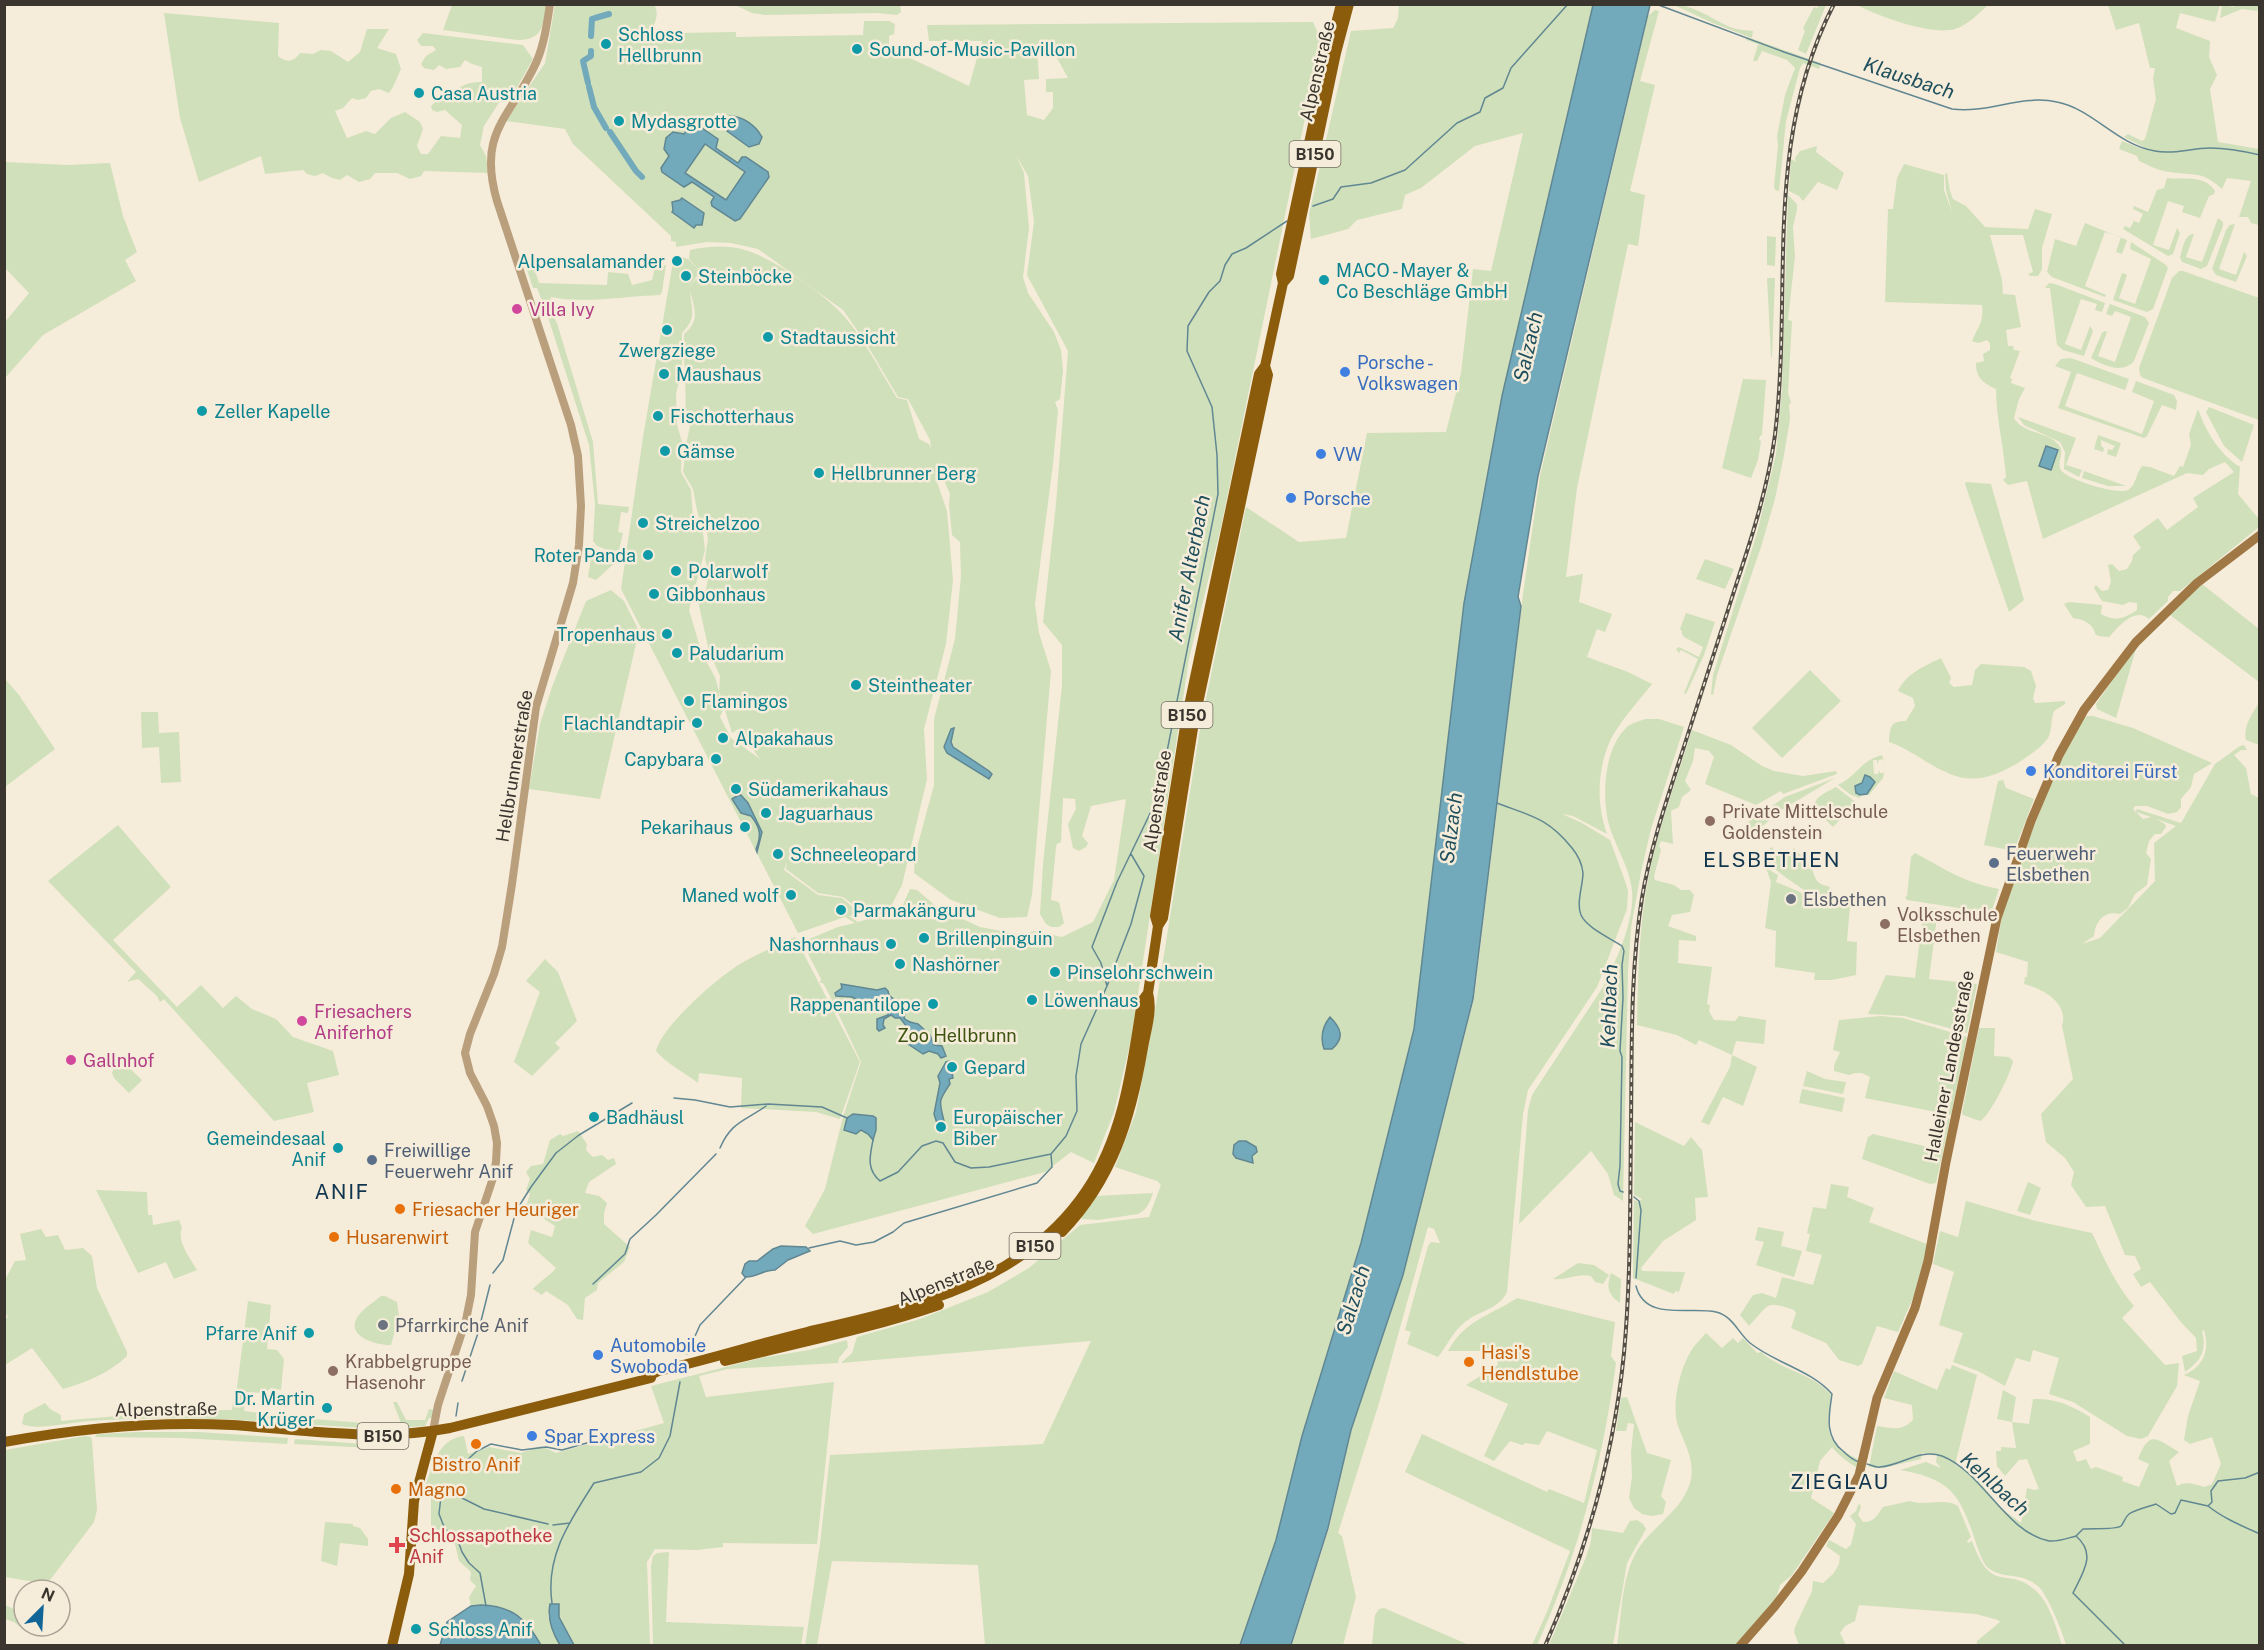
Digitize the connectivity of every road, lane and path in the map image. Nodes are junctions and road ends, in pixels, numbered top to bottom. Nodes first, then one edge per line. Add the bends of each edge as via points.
1 (550, 4) edge
2 (1341, 4) edge
3 (1349, 4) edge
4 (1283, 283) junction
5 (2259, 535) edge
6 (433, 1431) junction
7 (4, 1442) edge
8 (392, 1646) edge
9 (1740, 1646) edge

1 - 6 street, Hellbrunnerstraße via 543,43 533,69 498,128 491,174 571,425 580,482 579,545 570,593 536,707 501,947 465,1053 494,1126 496,1162 475,1233 468,1312
2 - 4 main road, Alpenstraße / B150 via 1283,263
3 - 4 main road, Alpenstraße / B150 via 1289,276
4 - 6 main road, Alpenstraße / B150 via 1265,366 1259,374 1186,720 1155,916 1158,926 1148,993 1151,1002 1136,1086 1113,1161 1093,1194 1073,1220 1030,1259 969,1293 886,1322
5 - 9 main road, Halleiner Landesstraße via 2171,606 2127,652 2078,721 2050,774 1996,918 1928,1261 1915,1308 1877,1398 1863,1463 1848,1498 1802,1571
6 - 7 main road, Alpenstraße / B150 via 387,1436 159,1424 89,1428
6 - 8 main road via 414,1501 409,1574

